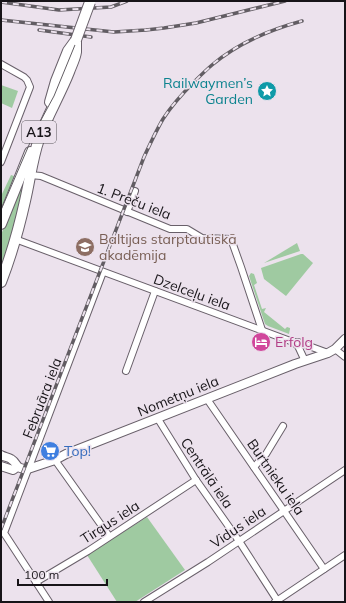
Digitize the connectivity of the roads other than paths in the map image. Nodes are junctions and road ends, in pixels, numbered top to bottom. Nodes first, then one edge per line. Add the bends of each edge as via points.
1 (90, 2) edge
2 (76, 40) junction
3 (1, 64) edge
4 (2, 159) edge
5 (30, 175) junction
6 (135, 192) dead end
7 (127, 212) junction
8 (1, 224) edge
9 (15, 239) junction
10 (103, 272) junction
11 (1, 282) edge
12 (155, 291) junction
13 (262, 330) junction
14 (345, 339) edge
15 (293, 342) junction
16 (331, 351) junction
17 (345, 358) edge
18 (305, 361) junction
19 (126, 371) dead end
20 (207, 399) junction
21 (158, 419) junction
22 (283, 426) dead end
23 (1, 455) edge
24 (55, 460) junction
25 (1, 466) edge
26 (17, 467) junction
27 (254, 467) junction
28 (28, 469) junction
29 (345, 470) edge
30 (196, 480) junction
31 (284, 511) junction
32 (109, 536) junction
33 (239, 541) junction
34 (345, 555) edge
35 (324, 569) junction
36 (36, 582) junction
37 (276, 601) edge
38 (49, 602) edge
39 (144, 602) edge

1 - 2 main road, A13, bridge
2 - 5 main road, A13 via 76,53 40,138
2 - 8 main road, A13 via 68,51 42,124
3 - 4 street via 24,78 30,87
5 - 7 street, 1. Preču iela via 41,176
5 - 9 main road, A13
6 - 7 street
7 - 13 street, 1. Preču iela via 170,229 187,229 202,238 231,239
9 - 10 street, Dzelceļu iela
9 - 11 main road, A13
10 - 12 street, Dzelceļu iela
10 - 28 street, Februāra iela
12 - 13 street, Dzelceļu iela
12 - 19 street
13 - 15 street, Dzelceļu iela
14 - 16 street, Nometņu iela
15 - 16 street, Dzelceļu iela
15 - 18 street via 298,346
16 - 17 street
16 - 18 street, Nometņu iela
18 - 20 street, Nometņu iela
20 - 21 street, Nometņu iela
20 - 27 street, Burtnieku iela
21 - 24 street, Nometņu iela
21 - 30 street, Centrālā iela
22 - 27 street via 266,454
23 - 26 street, Nometņu iela via 12,460
24 - 28 street, Nometņu iela
24 - 32 street
25 - 26 street, Nometņu iela via 13,470
26 - 28 street, Nometņu iela
27 - 31 street, Burtnieku iela
28 - 36 street, Februāra iela via 4,533
29 - 31 street, Vidus iela
30 - 32 street, Tirgus iela
30 - 33 street, Centrālā iela
31 - 33 street, Vidus iela
31 - 35 street, Burtnieku iela
32 - 36 street, Tirgus iela
33 - 37 street, Centrālā iela
33 - 39 street, Vidus iela
34 - 35 street
35 - 37 street
36 - 38 street

